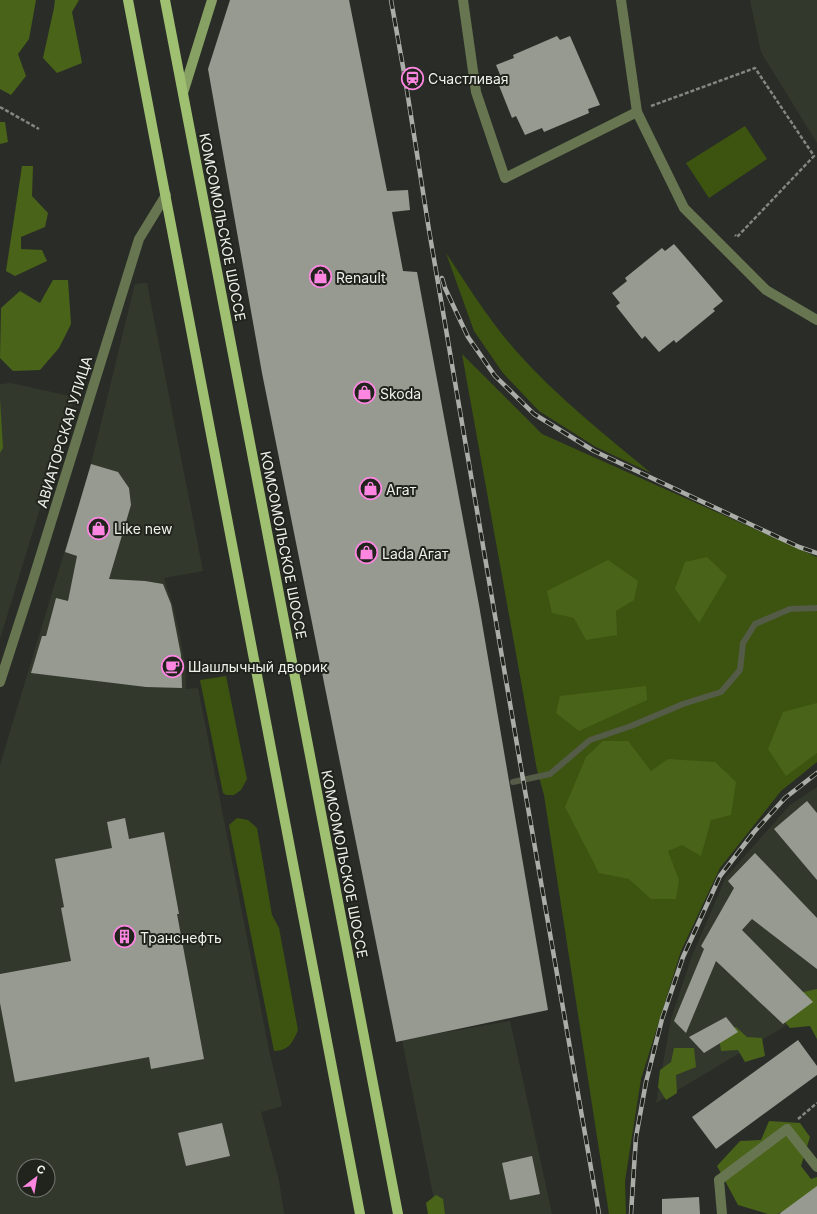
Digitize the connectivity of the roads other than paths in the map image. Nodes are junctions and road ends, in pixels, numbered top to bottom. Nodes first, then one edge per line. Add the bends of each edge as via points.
1 (128, 0) edge
2 (165, 0) edge
3 (212, 0) edge
4 (463, 0) edge
5 (621, 0) edge
6 (183, 93) junction
7 (637, 112) junction
8 (166, 195) junction
9 (817, 320) edge
10 (0, 682) edge
11 (817, 1167) edge
12 (360, 1214) edge
13 (398, 1214) edge
14 (722, 1214) edge

1 - 8 main road
2 - 6 main road, КОМСОМОЛЬСКОЕ ШОССЕ
3 - 6 street
4 - 7 street via 476,92 505,178
5 - 7 street
6 - 13 main road, КОМСОМОЛЬСКОЕ ШОССЕ
7 - 9 street via 684,208 766,290
8 - 10 street, АВИАТОРСКАЯ УЛИЦА via 139,239
8 - 12 main road
11 - 14 street via 787,1129 719,1180

